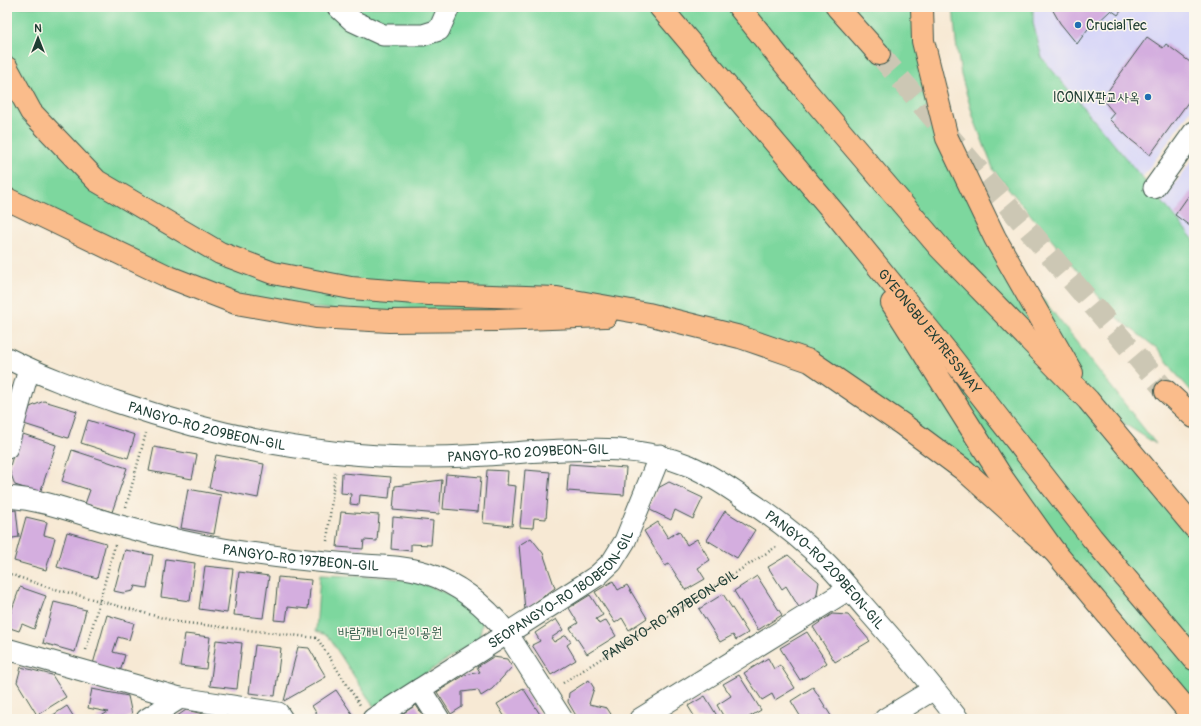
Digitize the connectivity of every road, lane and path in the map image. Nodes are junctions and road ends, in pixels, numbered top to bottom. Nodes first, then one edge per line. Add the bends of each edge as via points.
1 (338, 7) edge
2 (449, 7) edge
3 (660, 7) edge
4 (739, 7) edge
5 (837, 7) edge
6 (922, 7) edge
7 (879, 54) tunnel mouth
8 (7, 68) edge
9 (1194, 132) edge
10 (1154, 188) dead end
11 (7, 199) edge
12 (837, 216) junction
13 (648, 314) junction
14 (7, 358) edge
15 (29, 369) junction
16 (1166, 391) tunnel mouth
17 (1088, 400) junction
18 (1194, 417) edge
19 (7, 448) edge
20 (337, 454) junction
21 (660, 455) junction
22 (7, 497) edge
23 (1194, 527) edge
24 (795, 535) junction
25 (1054, 551) junction
26 (324, 562) junction
27 (7, 573) edge
28 (849, 589) junction
29 (507, 633) junction
30 (7, 649) edge
31 (1194, 659) edge
32 (420, 689) junction
33 (934, 689) junction
34 (546, 694) junction
35 (180, 698) junction
36 (367, 712) edge
37 (1194, 718) edge
38 (146, 719) edge
39 (282, 719) edge
40 (439, 719) edge
41 (562, 719) edge
42 (640, 719) edge
43 (885, 719) edge
44 (958, 719) edge

1 - 2 street via 353,21 383,35 423,35 439,30
3 - 12 highway, GYEONGBU EXPRESSWAY
4 - 17 highway via 806,91 940,248
5 - 7 highway
6 - 17 highway via 923,41 947,138 995,238
8 - 13 highway via 32,112 96,181 220,253 273,273 351,288 429,294 557,298
9 - 10 street
11 - 13 highway via 169,277 236,303 316,316 389,321
12 - 25 highway via 1003,479
12 - 31 highway, GYEONGBU EXPRESSWAY via 1092,538
13 - 25 highway via 740,336 810,361 964,470
14 - 15 street, PANGYO-RO 209BEON-GIL
15 - 19 street
15 - 20 street, PANGYO-RO 209BEON-GIL via 151,414 248,439
16 - 18 highway
17 - 23 highway
20 - 21 street, PANGYO-RO 209BEON-GIL via 432,457 597,448
20 - 26 path
21 - 24 street, PANGYO-RO 209BEON-GIL via 711,477 760,508
21 - 29 street, SEOPANGYO-RO 180BEON-GIL via 626,541 612,562 598,575
22 - 26 street, PANGYO-RO 197BEON-GIL via 48,503 121,526 210,547
24 - 28 street, PANGYO-RO 209BEON-GIL via 826,563
24 - 34 path, PANGYO-RO 197BEON-GIL
25 - 37 highway
26 - 29 street, PANGYO-RO 197BEON-GIL via 402,568 448,582 473,598
27 - 36 path via 44,586 178,622 317,638
28 - 33 street, PANGYO-RO 209BEON-GIL
28 - 42 street
29 - 32 street, SEOPANGYO-RO 180BEON-GIL
29 - 34 street, PANGYO-RO 197BEON-GIL
30 - 35 street
32 - 36 street, SEOPANGYO-RO 180BEON-GIL
32 - 40 street
33 - 43 street
33 - 44 street, PANGYO-RO 209BEON-GIL
34 - 41 street, PANGYO-RO 197BEON-GIL
35 - 38 street
35 - 39 street via 278,713

